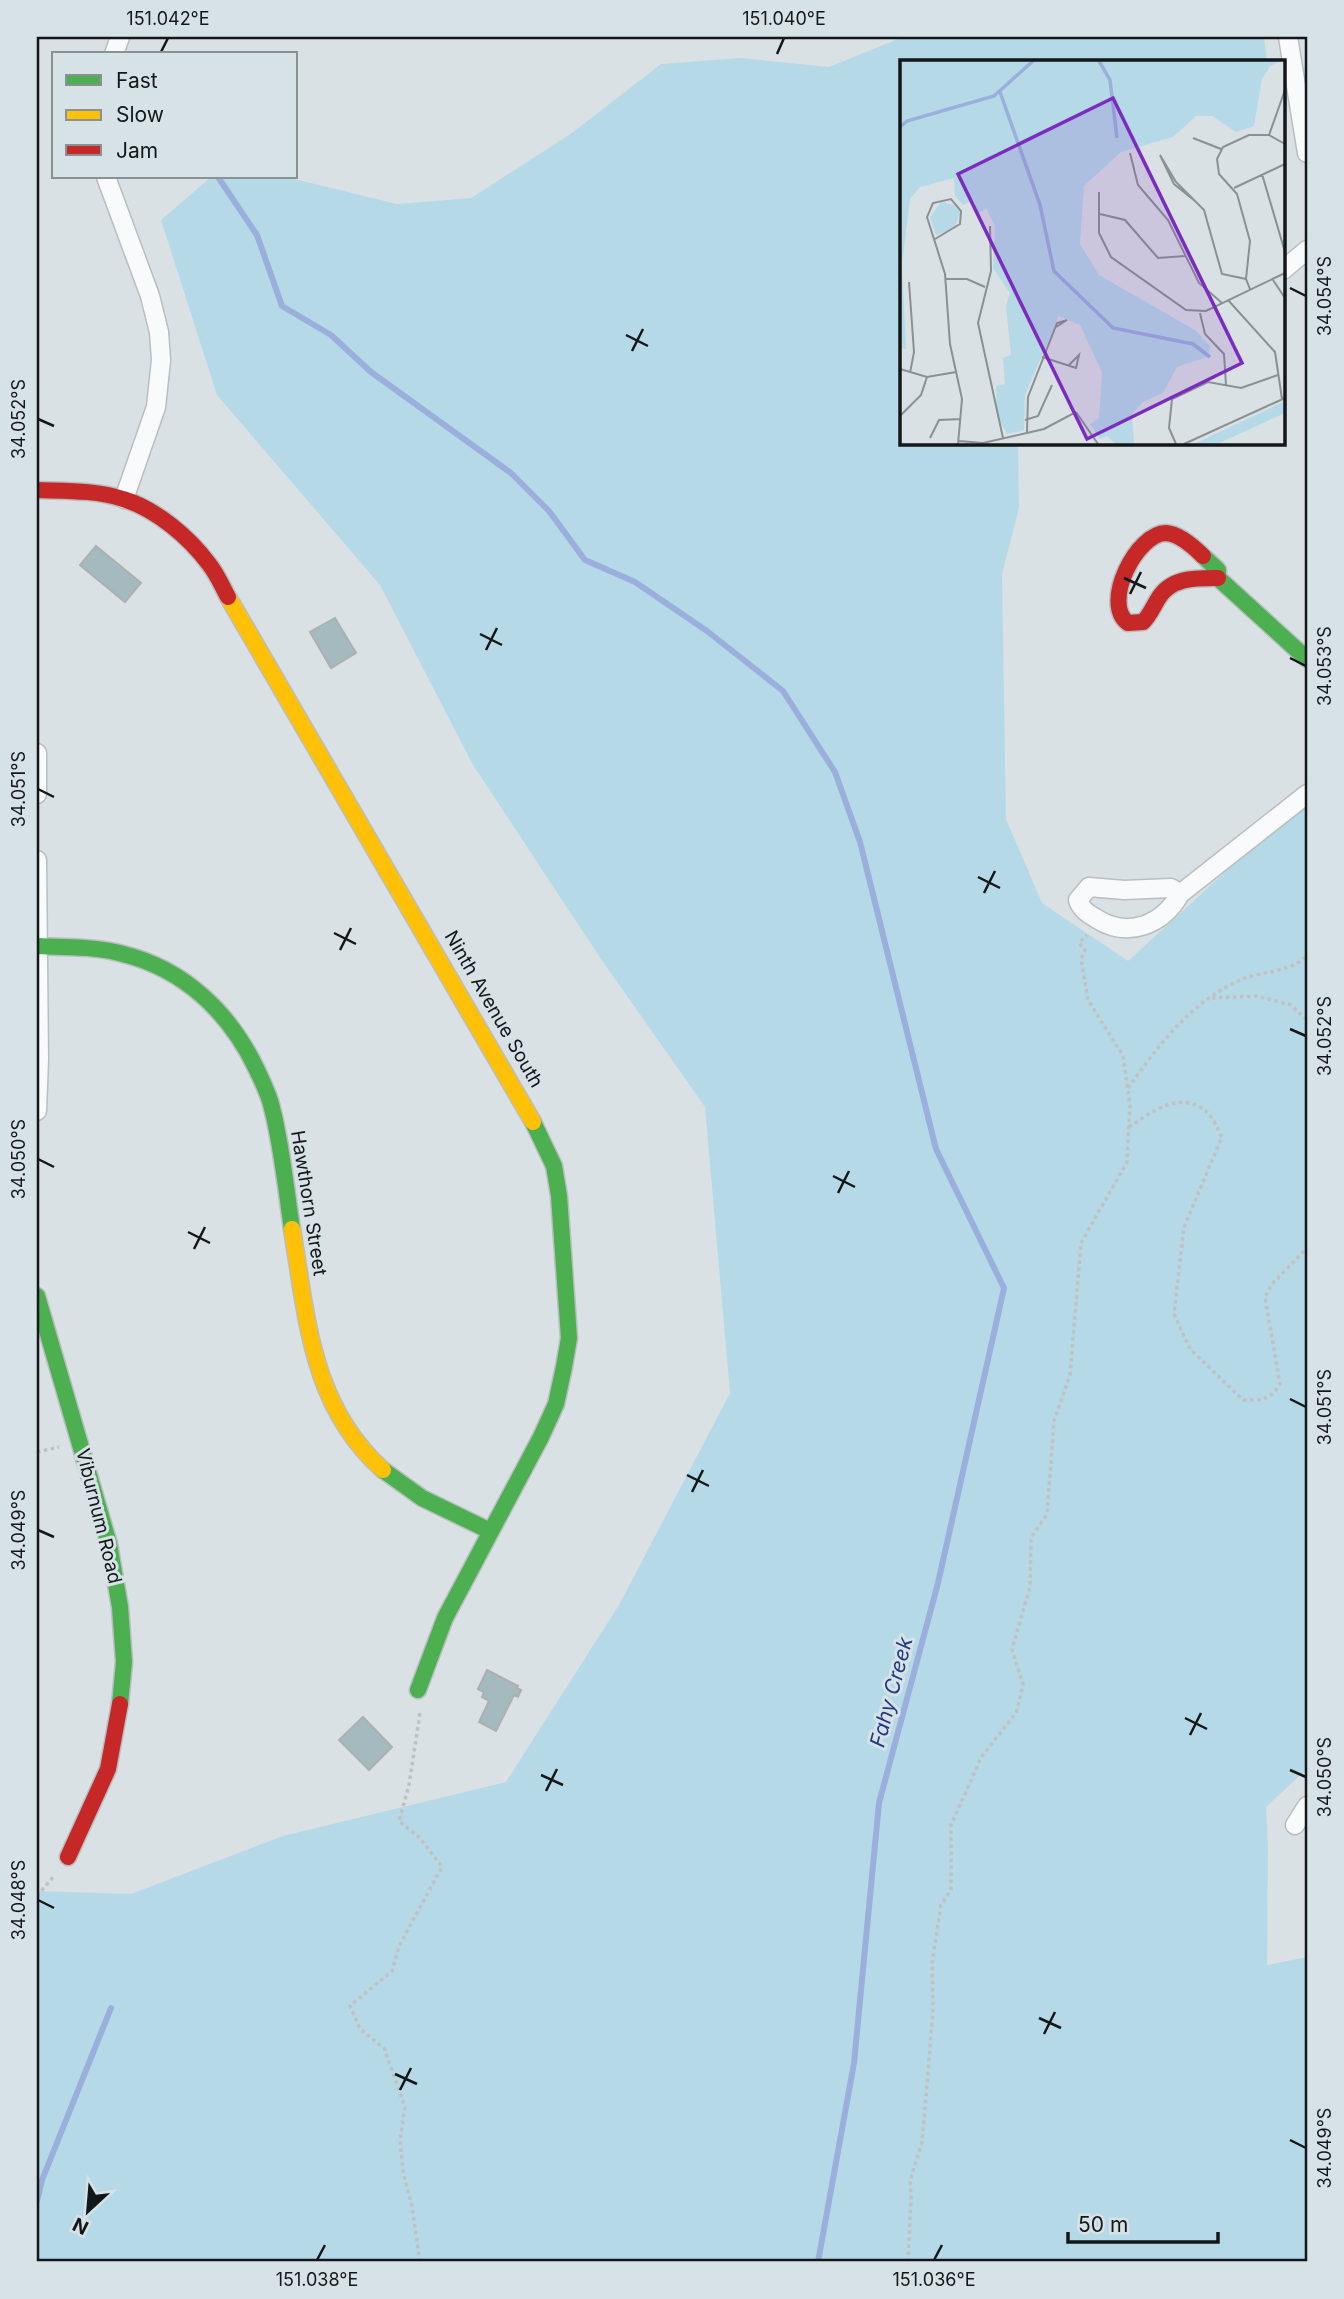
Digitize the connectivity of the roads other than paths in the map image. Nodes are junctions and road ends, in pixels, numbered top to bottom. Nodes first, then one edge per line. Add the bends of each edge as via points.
1 (1288, 37) edge
2 (1307, 153) edge
3 (106, 178) edge
4 (1307, 250) edge
5 (1284, 269) edge
6 (37, 490) edge
7 (124, 499) junction
8 (1219, 578) junction
9 (1307, 659) edge
10 (37, 753) edge
11 (37, 794) edge
12 (1307, 794) edge
13 (37, 860) edge
14 (1180, 894) junction
15 (38, 946) junction
16 (37, 1111) edge
17 (37, 1296) edge
18 (490, 1531) junction
19 (418, 1690) road end
20 (1307, 1806) edge
21 (1295, 1825) dead end
22 (68, 1857) road end

1 - 2 street
3 - 7 street via 150,296 161,360 156,407
4 - 5 street
6 - 7 street, Ninth Avenue South
7 - 18 street, Ninth Avenue South via 158,516 209,564 525,1105 554,1166 568,1305 564,1367 556,1404
8 - 8 street via 1218,570 1182,539 1157,535 1142,545 1127,570 1118,613 1128,623 1142,624 1167,587 1187,579
8 - 9 street
10 - 11 street
12 - 14 street
13 - 15 street
14 - 14 street via 1162,917 1137,929 1102,922 1080,907 1079,900 1089,887 1171,888
15 - 16 street
15 - 18 street, Hawthorn Street via 122,953 153,964 200,993 229,1022 248,1048 272,1106 306,1314 333,1408 387,1474 414,1494
17 - 22 street, Viburnum Road via 109,1544 124,1662 108,1769
18 - 19 street, Ninth Avenue South via 445,1618
20 - 21 street

